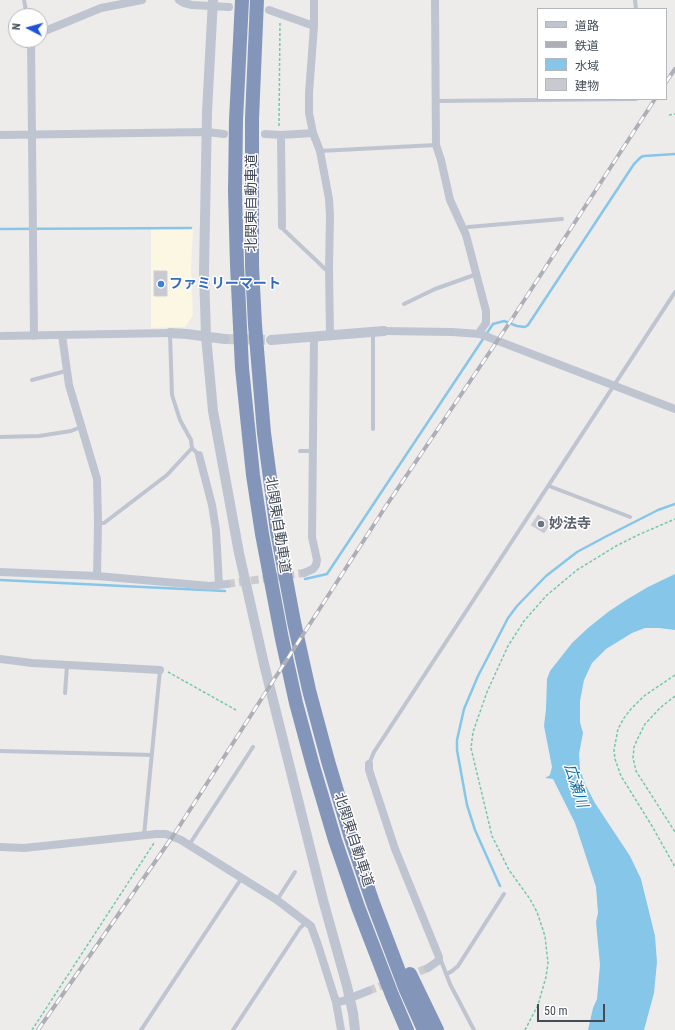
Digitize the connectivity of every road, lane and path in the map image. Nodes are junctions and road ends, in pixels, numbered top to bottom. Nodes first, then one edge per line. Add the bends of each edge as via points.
1 (142, 0) edge
2 (179, 0) edge
3 (242, 0) edge
4 (257, 0) edge
5 (314, 0) edge
6 (435, 0) edge
7 (117, 2) edge
8 (213, 3) edge
9 (230, 7) dead end
10 (268, 10) dead end
11 (280, 13) junction
12 (314, 26) junction
13 (48, 30) edge
14 (30, 48) edge
15 (537, 100) edge
16 (436, 101) junction
17 (675, 114) edge
18 (669, 115) dead end
19 (207, 132) junction
20 (313, 133) junction
21 (224, 134) dead end
22 (265, 134) dead end
23 (0, 135) edge
24 (33, 135) junction
25 (281, 135) junction
26 (436, 145) junction
27 (320, 151) junction
28 (562, 219) dead end
29 (282, 226) joint
30 (464, 228) junction
31 (328, 269) junction
32 (477, 274) junction
33 (675, 292) edge
34 (404, 304) dead end
35 (384, 331) joint
36 (373, 332) junction
37 (170, 333) junction
38 (478, 334) junction
39 (62, 335) junction
40 (0, 336) edge
41 (34, 336) junction
42 (206, 336) junction
43 (330, 336) junction
44 (314, 337) junction
45 (225, 339) tunnel mouth
46 (271, 340) tunnel mouth
47 (66, 370) junction
48 (32, 380) dead end
49 (614, 385) junction
50 (675, 409) edge
51 (81, 427) junction
52 (373, 429) dead end
53 (0, 437) edge
54 (192, 448) junction
55 (300, 451) dead end
56 (312, 451) junction
57 (199, 455) joint
58 (549, 486) junction
59 (630, 517) dead end
60 (675, 519) edge
61 (98, 523) junction
62 (0, 572) edge
63 (304, 573) tunnel mouth
64 (96, 576) junction
65 (0, 658) edge
66 (67, 666) junction
67 (160, 670) junction
68 (675, 675) edge
69 (65, 693) dead end
70 (675, 696) edge
71 (236, 710) dead end
72 (253, 747) dead end
73 (0, 751) edge
74 (152, 755) junction
75 (369, 764) joint
76 (675, 832) edge
77 (156, 834) junction
78 (144, 835) junction
79 (351, 838) junction
80 (189, 845) junction
81 (0, 847) edge
82 (675, 867) edge
83 (295, 872) dead end
84 (241, 878) junction
85 (504, 894) dead end
86 (277, 900) junction
87 (306, 922) junction
88 (439, 957) junction
89 (428, 968) tunnel mouth
90 (447, 974) junction
91 (368, 991) tunnel mouth
92 (350, 998) junction
93 (336, 1002) junction
94 (32, 1030) edge
95 (141, 1030) edge
96 (234, 1030) edge
97 (341, 1030) edge
98 (355, 1030) edge
99 (407, 1030) edge
100 (424, 1030) edge
101 (437, 1030) edge
102 (474, 1030) edge
103 (525, 1030) edge

1 - 7 street
2 - 8 street via 187,4
3 - 99 highway, 北関東自動車道 via 235,191 241,360 253,475 270,584 312,766 360,914
4 - 79 highway, 北関東自動車道 via 252,119 252,266 263,426 284,573 294,622 309,690
5 - 12 street
6 - 16 street
7 - 13 street
8 - 9 street
8 - 19 street
10 - 11 street
11 - 12 street
11 - 25 path
12 - 20 street via 309,103
14 - 24 street
15 - 16 lane
16 - 26 street
17 - 18 path
19 - 21 street
19 - 24 street
19 - 42 street via 204,264
20 - 25 street
20 - 27 street
22 - 25 street
23 - 24 street
24 - 41 street
25 - 29 street
26 - 27 lane
26 - 30 street via 450,200
27 - 31 street via 329,199
28 - 30 lane
29 - 31 lane via 321,266
30 - 32 street
31 - 43 street
32 - 34 lane via 435,289
32 - 38 street via 487,318
33 - 49 lane
35 - 36 street
35 - 38 street
36 - 43 street
36 - 52 lane
37 - 39 street
37 - 42 street
37 - 54 lane via 172,395
38 - 49 street
39 - 41 street
39 - 47 street
40 - 41 street
42 - 45 street
42 - 92 street via 213,411 239,553 264,664
43 - 44 street
44 - 46 street
44 - 56 street
47 - 48 lane
47 - 51 street
49 - 50 street
49 - 58 lane
51 - 53 lane via 72,431 39,436
51 - 61 street via 97,479
54 - 57 lane
54 - 61 lane via 167,475 104,523
55 - 56 lane
56 - 63 street via 312,537 317,560 313,569
57 - 64 street via 214,520 223,585
58 - 59 lane
58 - 75 lane via 374,752
60 - 103 path via 616,546 577,570 547,595 524,621 508,646 487,692 473,732 471,748 492,836 509,870 530,900 545,936 548,963 546,977 538,1005
61 - 64 street
62 - 64 street
65 - 66 street via 32,664
66 - 67 street
66 - 69 lane
67 - 71 path
67 - 74 lane
68 - 82 path via 644,696 631,709 618,729 614,750 621,776
70 - 76 path via 645,724 633,753 636,771
72 - 80 lane
73 - 74 lane
74 - 78 lane
75 - 88 street via 395,849
77 - 78 street
77 - 80 street via 173,836
77 - 94 path via 155,842
78 - 81 street via 24,848
79 - 100 highway, 北関東自動車道 via 406,990
79 - 101 highway
80 - 84 street
83 - 86 lane
84 - 86 street
84 - 95 lane
85 - 90 lane via 458,966
86 - 87 street
87 - 93 street via 311,926 315,936
87 - 96 lane
88 - 89 street via 438,961
88 - 90 lane
90 - 102 lane
91 - 92 street
92 - 93 street
92 - 98 street
93 - 97 street

